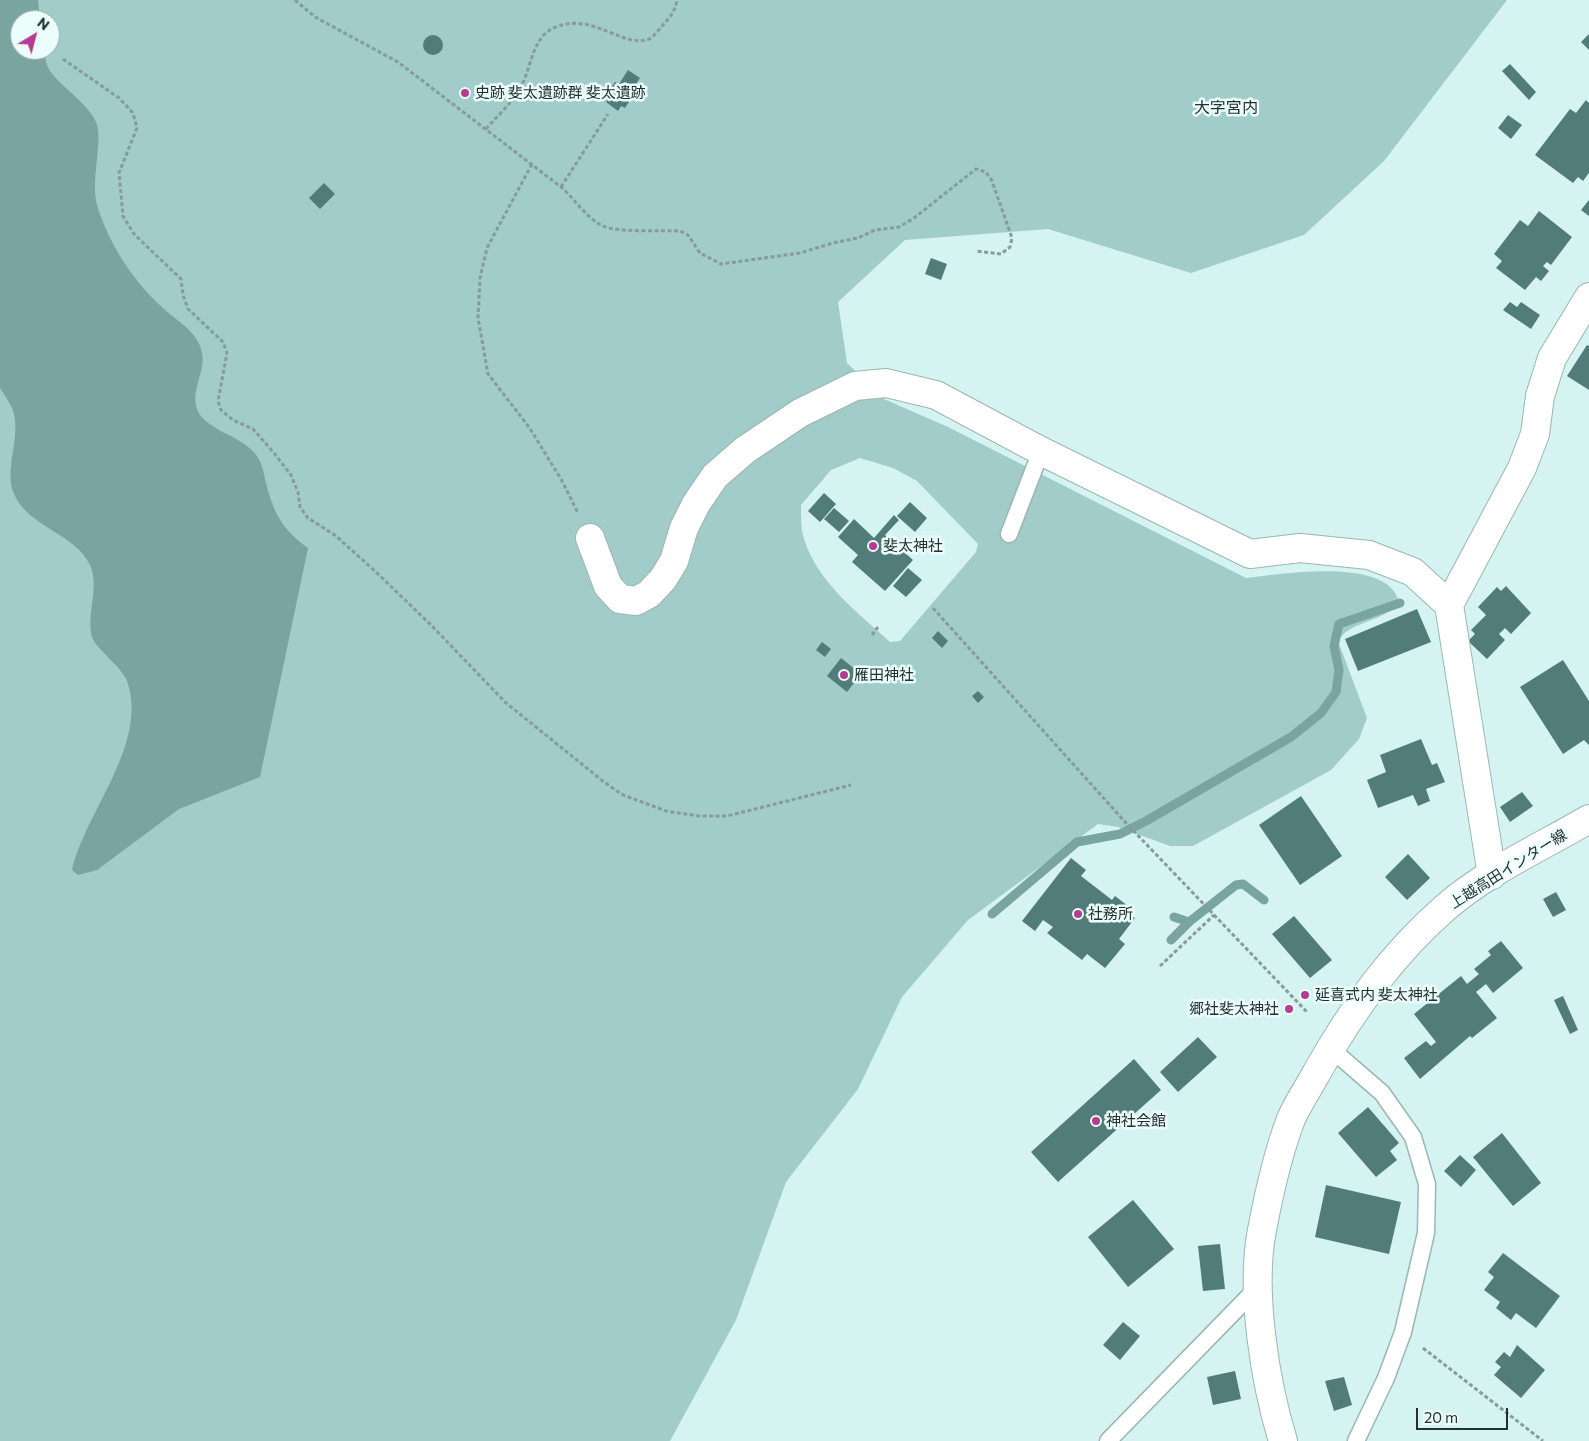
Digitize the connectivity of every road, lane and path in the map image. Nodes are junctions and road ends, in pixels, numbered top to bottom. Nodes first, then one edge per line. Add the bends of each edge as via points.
1 (295, 0) edge
2 (677, 0) edge
3 (63, 59) dead end
4 (608, 114) dead end
5 (486, 129) junction
6 (532, 164) junction
7 (561, 187) junction
8 (976, 251) dead end
9 (1589, 297) edge
10 (1041, 451) junction
11 (1010, 534) dead end
12 (590, 538) joint
13 (1449, 605) junction
14 (933, 608) dead end
15 (878, 627) dead end
16 (872, 635) dead end
17 (851, 785) dead end
18 (1589, 819) edge
19 (1492, 875) junction
20 (1214, 915) junction
21 (1160, 966) dead end
22 (1307, 1012) dead end
23 (1330, 1048) junction
24 (1258, 1286) junction
25 (1403, 1332) junction
26 (1108, 1441) edge
27 (1283, 1441) edge
28 (1356, 1441) edge
29 (1543, 1441) edge

1 - 5 path via 315,17 398,62
2 - 5 path via 675,11 650,39 623,38 579,22 556,26 547,32 535,48 521,88
3 - 17 path via 119,98 134,113 138,128 118,173 123,216 134,234 182,279 188,309 222,342 227,353 218,401 221,410 253,429 274,453 291,475 300,507 308,518 336,536 376,572 504,702 623,795 666,811 727,816
4 - 7 path
5 - 6 path
6 - 7 path
6 - 12 path via 487,248 480,278 478,318 488,374 529,427 562,479
7 - 8 path via 603,226 680,231 688,235 700,253 721,264 800,254 875,230 899,227 976,169 986,172 992,181 1012,238 1010,247 1001,254
9 - 13 street via 1552,358 1540,396 1535,434 1522,468
10 - 11 lane
10 - 12 street via 936,395 886,383 855,386 800,413 745,450 715,476 684,528 674,561 649,594 636,601 620,599 608,586
10 - 13 street via 1250,554 1300,548 1369,555 1413,572
13 - 19 street
14 - 20 path via 1126,823
15 - 16 path
18 - 19 street, 上越高田インター線
19 - 23 street, 上越高田インター線 via 1447,906 1409,942 1361,1000
20 - 21 path
20 - 22 path
23 - 24 street, 上越高田インター線 via 1292,1118 1262,1231
23 - 25 lane via 1382,1093 1413,1137 1427,1184 1426,1233
24 - 26 lane
24 - 27 street, 上越高田インター線 via 1271,1400
25 - 28 lane via 1386,1378
25 - 29 path

